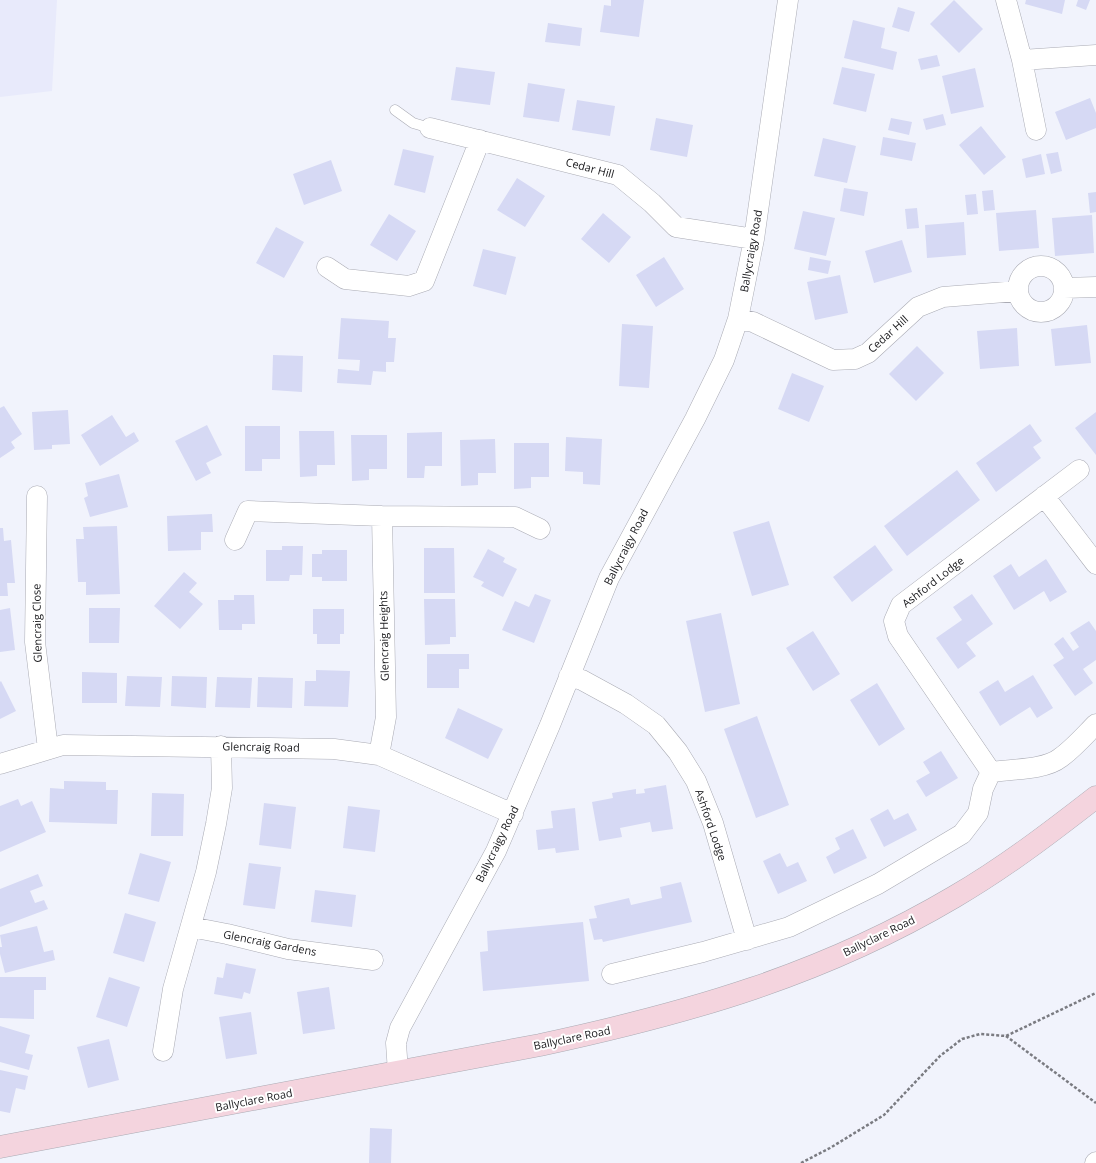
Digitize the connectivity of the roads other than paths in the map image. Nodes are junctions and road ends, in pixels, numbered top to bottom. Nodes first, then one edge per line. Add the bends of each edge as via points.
1 (788, 0) edge
2 (1006, 0) edge
3 (1096, 55) edge
4 (1022, 60) junction
5 (395, 110) dead end
6 (430, 128) joint
7 (1036, 130) dead end
8 (480, 140) junction
9 (754, 239) junction
10 (327, 268) dead end
11 (1096, 287) edge
12 (1064, 288) junction
13 (1018, 291) junction
14 (738, 319) junction
15 (1079, 470) dead end
16 (37, 496) dead end
17 (1044, 496) junction
18 (382, 516) junction
19 (540, 529) dead end
20 (235, 540) dead end
21 (1096, 564) edge
22 (569, 676) junction
23 (1096, 724) edge
24 (221, 746) junction
25 (48, 749) junction
26 (379, 755) junction
27 (0, 764) edge
28 (991, 772) junction
29 (1096, 797) edge
30 (512, 814) junction
31 (191, 927) junction
32 (747, 940) junction
33 (373, 960) dead end
34 (612, 974) dead end
35 (163, 1051) dead end
36 (398, 1072) junction
37 (0, 1147) edge

1 - 9 street, Ballycraigy Road
2 - 4 street
3 - 4 street
4 - 7 street
5 - 6 lane via 413,123
6 - 8 street, Cedar Hill
8 - 9 street, Cedar Hill via 618,175 676,227
8 - 10 street via 424,280 409,286 345,279
9 - 14 street, Ballycraigy Road
11 - 12 street
12 - 13 street via 1062,301 1053,310 1038,312 1027,307
12 - 13 street via 1062,278 1050,267 1039,266 1028,270 1019,284
13 - 14 street, Cedar Hill via 943,297 918,307 868,353 855,359 833,360 753,322
14 - 22 street, Ballycraigy Road via 724,360 695,419 609,578
15 - 17 street, Ashford Lodge
16 - 25 street, Glencraig Close via 35,642
17 - 21 street
17 - 28 street, Ashford Lodge via 901,605 894,621 898,636
18 - 19 street via 515,517
18 - 20 street via 248,511
18 - 26 street, Glencraig Heights via 386,717
22 - 30 street, Ballycraigy Road
22 - 32 street, Ashford Lodge via 582,680 656,725 678,752 696,781 713,823
23 - 28 street via 1060,759 1041,766
24 - 25 street, Glencraig Road via 63,745
24 - 26 street, Glencraig Road via 334,749
24 - 31 street via 222,788
25 - 27 street, Glencraig Road
26 - 30 street, Glencraig Road
28 - 32 street via 983,789 978,813 962,834 878,884 789,927
29 - 36 main road, Ballyclare Road via 1045,836 955,897 875,939 797,974 729,998 621,1028
30 - 36 street, Ballycraigy Road via 496,851 400,1028 396,1043
31 - 33 street, Glencraig Gardens via 288,949
31 - 35 street via 173,989
32 - 34 street
36 - 37 main road, Ballyclare Road

